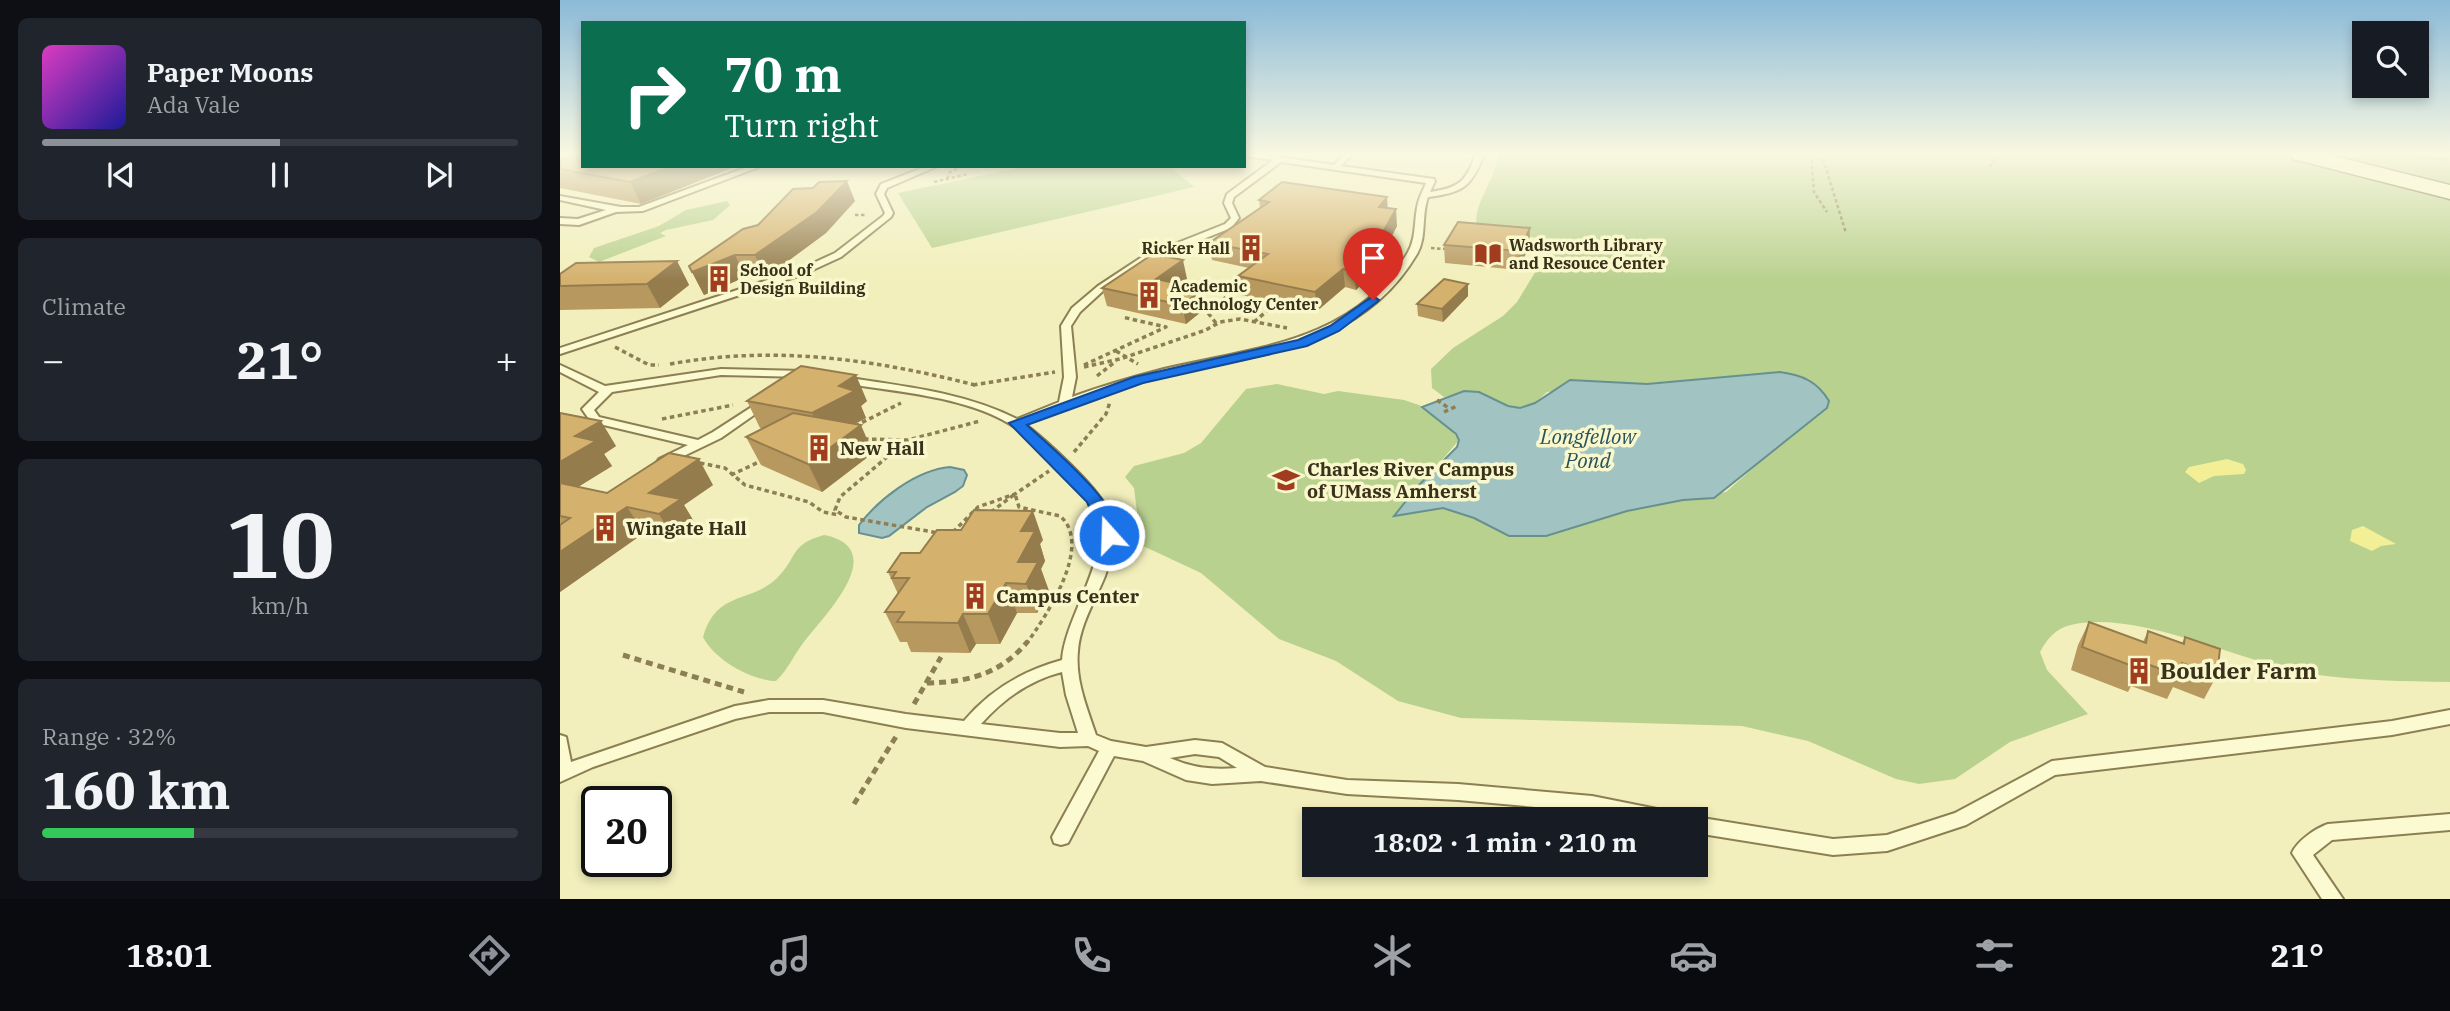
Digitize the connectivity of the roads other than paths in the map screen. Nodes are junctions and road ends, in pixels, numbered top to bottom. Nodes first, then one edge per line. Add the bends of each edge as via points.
1 (679, 196) edge
2 (881, 196) edge
3 (1231, 196) edge
4 (1425, 196) edge
5 (560, 198) edge
6 (615, 209) junction
7 (560, 222) edge
8 (560, 351) edge
9 (560, 368) edge
10 (821, 377) junction
11 (795, 384) edge
12 (608, 389) junction
13 (774, 398) edge
14 (1065, 403) junction
15 (1017, 423) junction
16 (699, 444) junction
17 (650, 469) edge
18 (1069, 664) junction
19 (2450, 717) edge
20 (968, 728) junction
21 (1089, 739) junction
22 (560, 742) edge
23 (1109, 748) junction
24 (1146, 754) junction
25 (562, 774) edge
26 (1261, 774) junction
27 (1607, 807) edge
28 (2450, 822) edge
29 (1708, 827) edge
30 (1060, 837) dead end
31 (2333, 899) edge

1 - 6 lane via 640,209
2 - 8 lane via 887,217 830,260 770,284
3 - 14 lane via 1228,203 1235,218 1228,226 1144,259 1076,310 1066,326 1069,369
4 - 14 lane via 1416,246 1400,272 1335,329 1274,351 1147,377
5 - 6 lane
6 - 7 lane via 579,222
9 - 12 lane
10 - 11 lane
10 - 12 lane via 721,372
10 - 15 lane via 928,396
12 - 16 lane via 588,409 595,420
13 - 16 lane
14 - 15 lane
15 - 18 lane via 1094,499 1107,523 1106,556 1074,629
16 - 17 lane
18 - 20 lane via 1018,681 988,704
18 - 21 lane via 1073,697
19 - 29 lane via 2316,738 2052,768 1959,819 1887,843 1833,847
20 - 21 lane via 1060,740
20 - 25 lane via 823,706 763,707 724,716
21 - 23 lane
22 - 25 lane
23 - 24 lane
23 - 30 lane
24 - 26 lane via 1186,773
24 - 26 lane via 1195,747 1222,750
26 - 27 lane via 1347,788 1458,792
28 - 31 lane via 2329,832 2301,853

